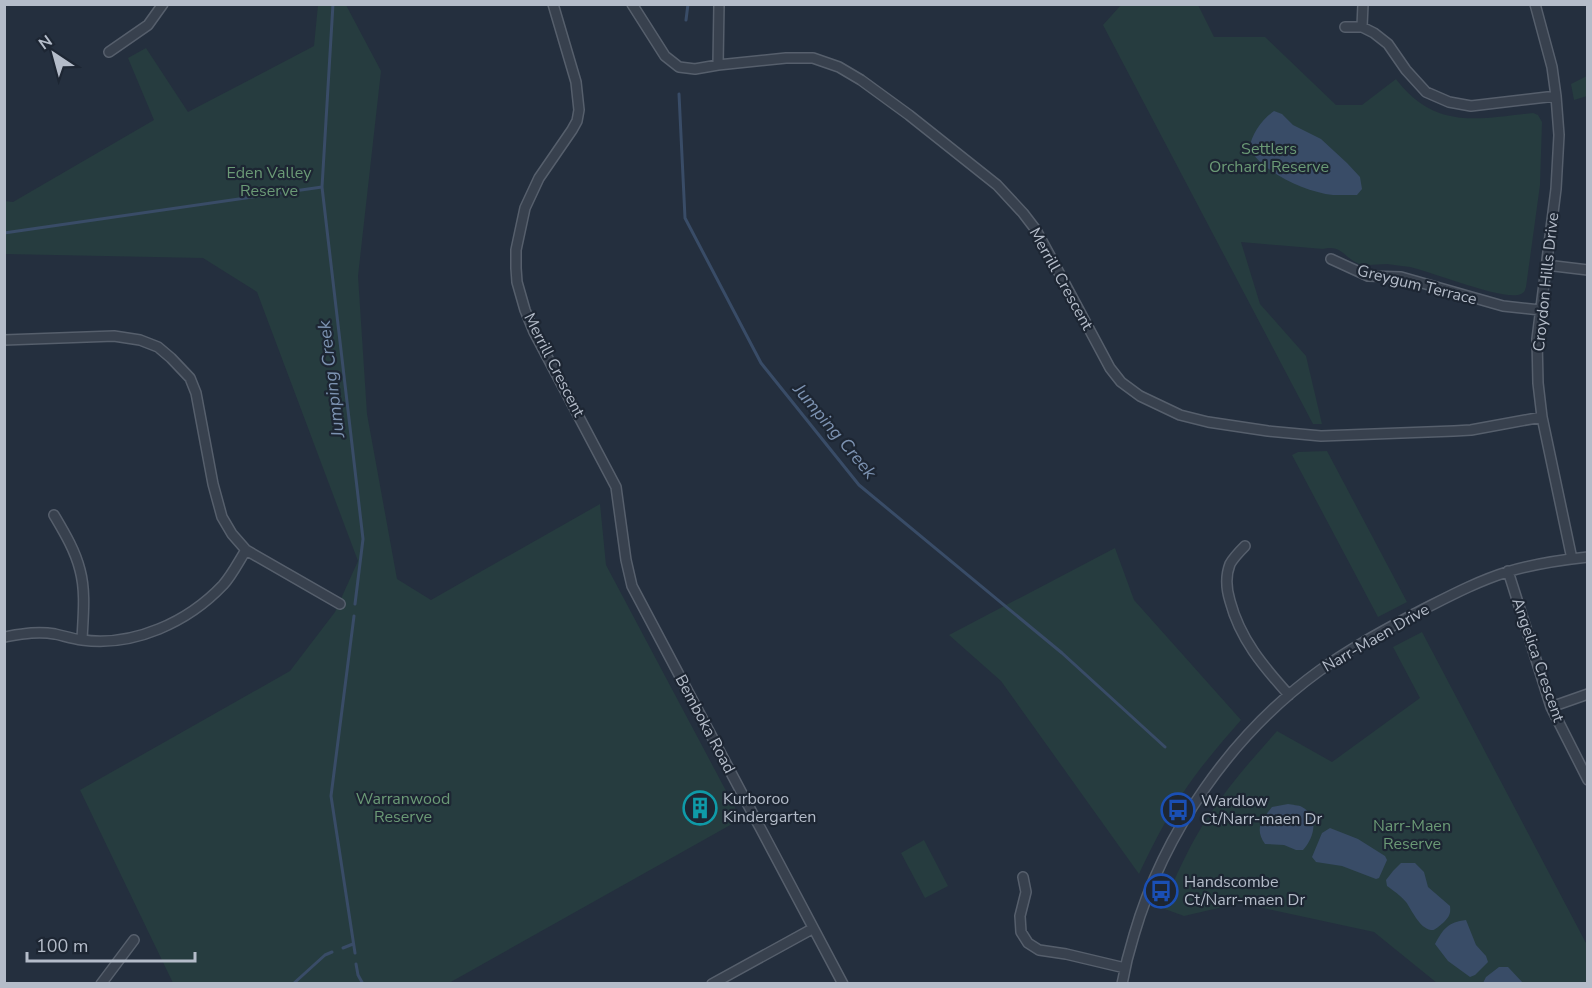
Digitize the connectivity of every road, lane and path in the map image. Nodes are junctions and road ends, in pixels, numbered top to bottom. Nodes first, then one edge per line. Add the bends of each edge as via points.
1 (163, 4) edge
2 (553, 4) edge
3 (632, 4) edge
4 (719, 4) edge
5 (1363, 4) edge
6 (1535, 4) edge
7 (1345, 27) dead end
8 (1362, 27) junction
9 (109, 52) dead end
10 (718, 65) junction
11 (1556, 96) junction
12 (1331, 259) dead end
13 (1546, 265) junction
14 (1587, 270) edge
15 (1540, 309) junction
16 (4, 340) edge
17 (1542, 417) junction
18 (616, 487) joint
19 (54, 514) dead end
20 (1245, 546) dead end
21 (246, 550) junction
22 (1587, 557) edge
23 (1572, 559) junction
24 (1508, 572) junction
25 (340, 604) dead end
26 (4, 637) edge
27 (82, 640) junction
28 (1587, 694) edge
29 (1289, 695) junction
30 (1551, 707) junction
31 (1587, 780) edge
32 (1023, 877) dead end
33 (812, 929) junction
34 (134, 940) dead end
35 (1125, 968) junction
36 (101, 984) edge
37 (712, 984) edge
38 (843, 984) edge
39 (1122, 984) edge

1 - 9 street via 148,25
2 - 18 street, Merrill Crescent via 576,82 579,110 577,122 539,178 525,208 516,250 517,282 534,332
3 - 10 street, Merrill Crescent via 673,63 695,69
4 - 10 street
5 - 8 street
6 - 11 street, Croydon Hills Drive
7 - 8 street
8 - 11 street via 1388,44 1426,92 1440,99 1471,106
10 - 17 street, Merrill Crescent via 803,57 824,61 861,80 909,116 997,186 1023,213 1036,230 1110,368 1132,391 1165,409 1208,422 1321,436 1471,430
11 - 13 street, Croydon Hills Drive via 1558,172
12 - 15 street, Greygum Terrace via 1368,276 1401,277 1503,306
13 - 14 street
13 - 15 street, Croydon Hills Drive
15 - 17 street, Croydon Hills Drive via 1537,364
16 - 21 street via 114,336 140,340 171,357 190,378 196,393 222,517
17 - 23 street, Croydon Hills Drive
18 - 33 street, Bemboka Road via 632,586
19 - 27 street via 80,570 84,592
20 - 29 street via 1227,572 1232,610 1251,650
21 - 25 street
21 - 27 street via 224,584 183,617 129,639
22 - 23 street, Narr-Maen Drive
23 - 24 street, Narr-Maen Drive
24 - 29 street, Narr-Maen Drive via 1469,586 1369,639
24 - 30 street, Angelica Crescent
26 - 27 street via 30,632
28 - 30 street
29 - 35 street, Narr-Maen Drive via 1224,763 1182,823 1142,909
30 - 31 street, Angelica Crescent
32 - 35 street via 1026,892 1021,932 1028,943 1039,950
33 - 37 street
33 - 38 street, Bemboka Road
34 - 36 street
35 - 39 street, Narr-Maen Drive

